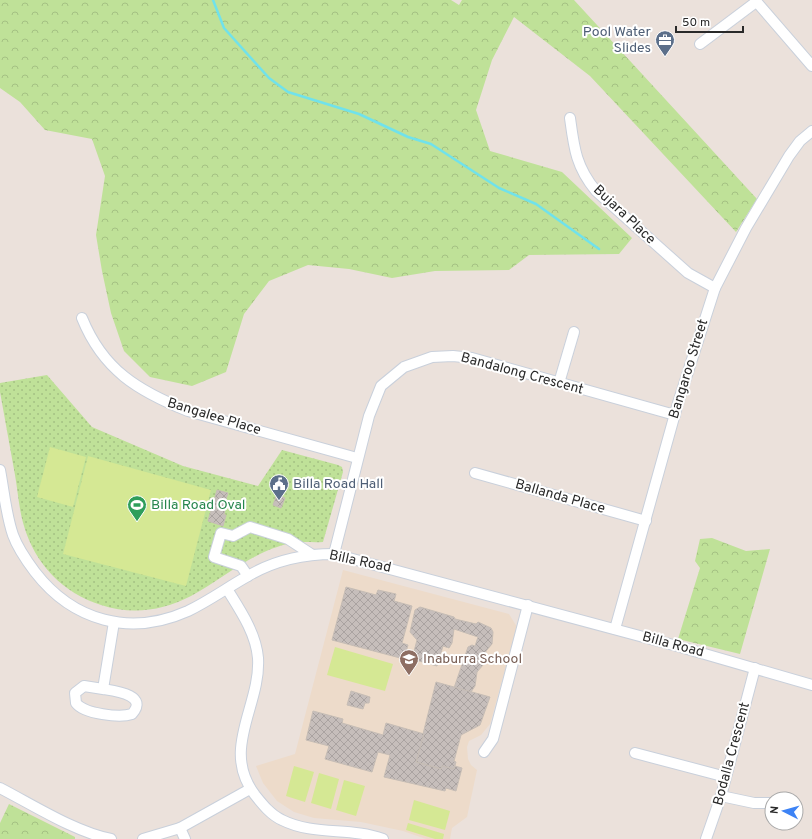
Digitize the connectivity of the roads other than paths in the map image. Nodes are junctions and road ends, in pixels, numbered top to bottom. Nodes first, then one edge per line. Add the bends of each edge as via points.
1 (756, 1) edge
2 (700, 44) dead end
3 (812, 66) edge
4 (570, 118) dead end
5 (812, 131) edge
6 (715, 288) junction
7 (82, 318) dead end
8 (574, 332) dead end
9 (559, 383) junction
10 (675, 415) junction
11 (357, 458) junction
12 (0, 470) edge
13 (475, 473) dead end
14 (646, 521) junction
15 (311, 554) junction
16 (334, 554) junction
17 (248, 576) junction
18 (227, 589) junction
19 (528, 606) junction
20 (114, 622) junction
21 (615, 629) junction
22 (755, 668) junction
23 (812, 674) edge
24 (810, 684) edge
25 (104, 689) junction
26 (484, 752) dead end
27 (634, 753) dead end
28 (726, 777) junction
29 (0, 788) edge
30 (250, 789) junction
31 (721, 796) junction
32 (764, 803) edge
33 (180, 828) junction
34 (325, 835) edge
35 (111, 839) edge
36 (143, 839) edge
37 (185, 839) edge
38 (383, 839) edge
39 (706, 839) edge

1 - 2 street
1 - 3 street
4 - 6 street, Bujara Place via 578,161 587,180 596,191 688,273
5 - 6 street, Bangaroo Street via 800,141 789,156 746,228
6 - 10 street, Bangaroo Street
7 - 11 street, Bangalee Place via 94,344 109,364 131,384 162,401 188,412
8 - 9 street
9 - 10 street, Bandalong Crescent
9 - 11 street, Bandalong Crescent via 472,358 453,356 432,357 404,367 381,386 368,416
10 - 14 street, Bangaroo Street
11 - 16 street, Bandalong Crescent
12 - 20 street, Billa Road via 13,535 23,556 48,589 71,605 101,620
13 - 14 street, Ballanda Place
14 - 21 street, Bangaroo Street
15 - 16 street, Billa Road
15 - 17 street, Billa Road via 275,563
15 - 17 street via 288,539 250,527 233,536 221,533 214,557 241,566
16 - 19 street, Billa Road
17 - 18 street, Billa Road
18 - 20 street, Billa Road via 188,611 157,622
18 - 30 street via 244,616 258,657 258,672 240,749 244,774
19 - 21 street, Billa Road
19 - 26 street via 493,739
20 - 25 street
21 - 22 street, Billa Road
22 - 24 street, Billa Road
22 - 28 street, Bodalla Crescent
23 - 24 street
25 - 25 street via 129,695 135,699 136,710 132,714 118,716 83,709 76,703 75,693 84,686
27 - 28 street
28 - 31 street, Bodalla Crescent
29 - 35 street via 81,830
30 - 33 street
30 - 34 street via 262,804 280,819
31 - 32 street
31 - 39 street, Bodalla Crescent
33 - 36 street
33 - 37 street
34 - 38 street via 359,834

